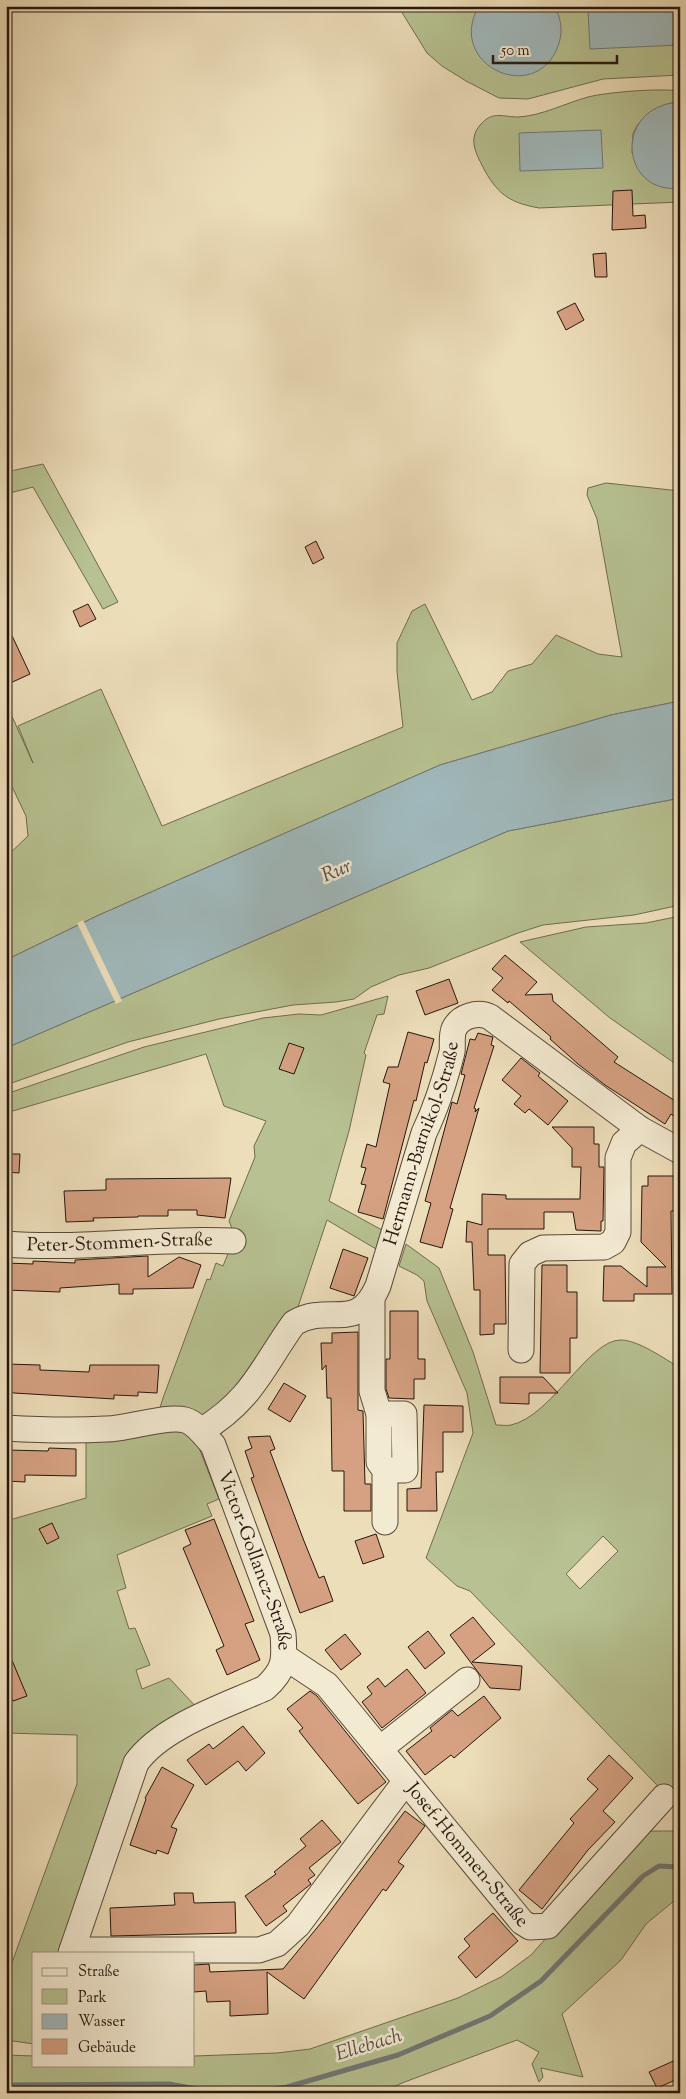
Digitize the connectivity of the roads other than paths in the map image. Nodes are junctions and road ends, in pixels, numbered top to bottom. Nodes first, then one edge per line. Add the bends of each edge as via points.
1 (640, 1129) junction
2 (680, 1151) edge
3 (233, 1241) dead end
4 (6, 1244) edge
5 (372, 1302) junction
6 (521, 1350) dead end
7 (6, 1428) edge
8 (201, 1431) junction
9 (385, 1522) dead end
10 (285, 1657) junction
11 (467, 1680) dead end
12 (381, 1748) junction
13 (405, 1782) junction
14 (664, 1797) dead end
15 (71, 1951) edge

1 - 2 street, Hermann-Barnikol-Straße
1 - 5 street, Hermann-Barnikol-Straße via 490,1016 474,1014 462,1020 454,1030 452,1050 434,1112 424,1133
1 - 6 street via 624,1143 618,1158 618,1232 613,1242 604,1247 543,1248 530,1254 522,1264
3 - 4 street, Peter-Stommen-Straße via 196,1239 57,1246
5 - 8 street via 355,1314 316,1315 294,1323 240,1403
5 - 9 street, Hermann-Barnikol-Straße via 372,1391 379,1414 379,1462 385,1470
7 - 8 street, Victor-Gollancz-Straße via 106,1430 172,1418 187,1421
8 - 10 street, Victor-Gollancz-Straße via 213,1445 283,1634
10 - 12 street, Josef-Hommen-Straße via 327,1685
10 - 15 street, Victor-Gollancz-Straße via 278,1676 264,1688 183,1726 145,1751 136,1763
11 - 12 street
12 - 13 street, Josef-Hommen-Straße
13 - 14 street, Josef-Hommen-Straße via 522,1922 530,1927 548,1926
13 - 15 street via 298,1925 277,1944 259,1950

